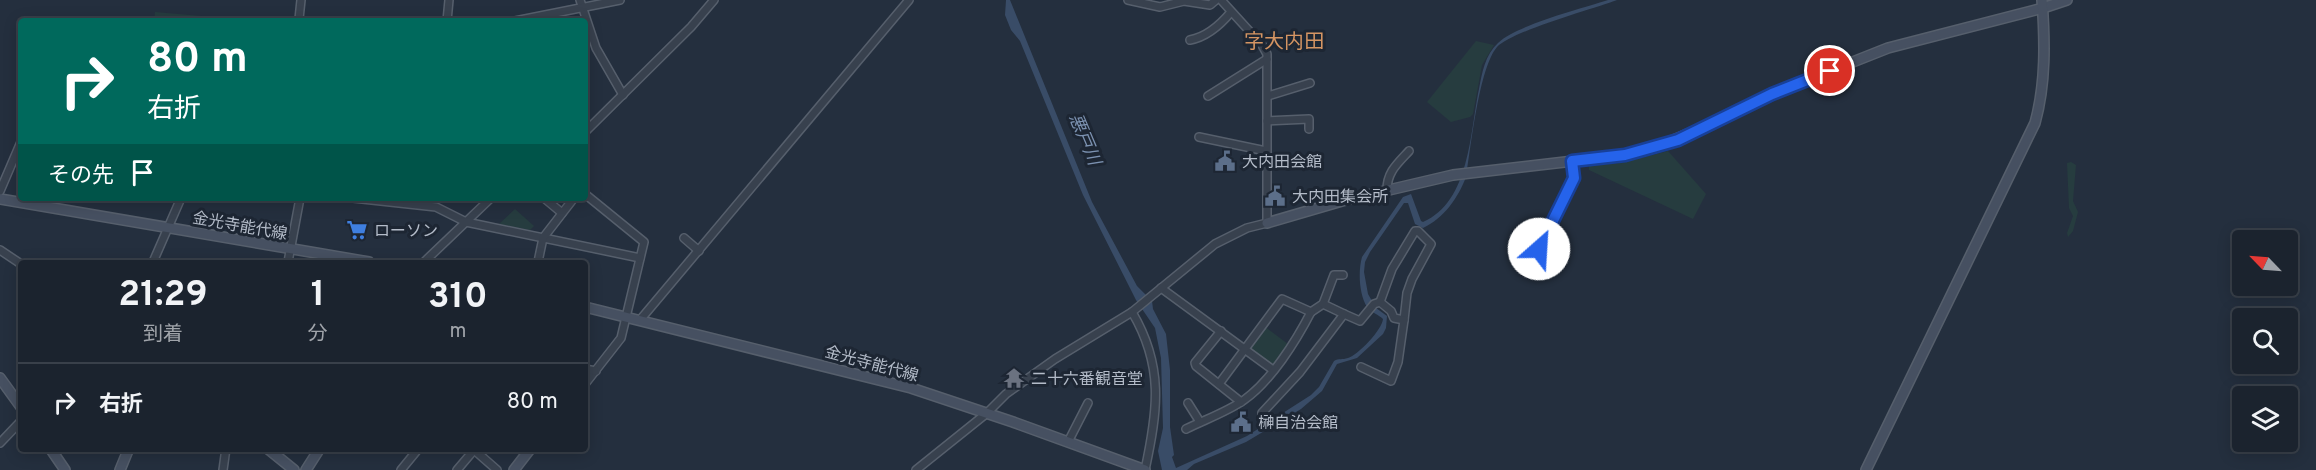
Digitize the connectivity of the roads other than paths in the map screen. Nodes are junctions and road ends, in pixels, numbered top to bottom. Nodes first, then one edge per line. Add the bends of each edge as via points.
1 (301, 0) edge
2 (449, 0) edge
3 (620, 0) edge
4 (714, 0) edge
5 (909, 0) edge
6 (1128, 0) edge
7 (1218, 0) edge
8 (2067, 0) edge
9 (581, 4) edge
10 (2042, 4) edge
11 (1231, 12) junction
12 (299, 18) edge
13 (447, 18) edge
14 (527, 18) edge
15 (588, 25) edge
16 (1190, 40) dead end
17 (1267, 59) junction
18 (1310, 82) dead end
19 (623, 95) junction
20 (1208, 96) dead end
21 (1268, 96) junction
22 (1268, 121) junction
23 (588, 129) edge
24 (1309, 129) dead end
25 (1199, 137) dead end
26 (18, 149) edge
27 (1266, 151) junction
28 (1409, 151) dead end
29 (1572, 161) junction
30 (1387, 190) junction
31 (0, 191) edge
32 (588, 196) edge
33 (0, 199) edge
34 (180, 201) edge
35 (299, 201) edge
36 (381, 201) edge
37 (437, 201) edge
38 (487, 201) edge
39 (548, 201) edge
40 (572, 201) edge
41 (436, 207) junction
42 (562, 213) junction
43 (466, 222) junction
44 (1267, 223) junction
45 (170, 227) junction
46 (543, 238) junction
47 (684, 238) dead end
48 (290, 249) junction
49 (1539, 249) dead end
50 (0, 250) edge
51 (699, 251) junction
52 (640, 258) junction
53 (154, 260) edge
54 (288, 260) edge
55 (357, 260) edge
56 (426, 260) edge
57 (538, 260) edge
58 (18, 262) edge
59 (1343, 275) dead end
60 (1161, 288) junction
61 (1377, 303) junction
62 (1323, 304) junction
63 (588, 307) edge
64 (1132, 312) junction
65 (1311, 312) junction
66 (1344, 314) junction
67 (626, 316) junction
68 (640, 320) junction
69 (1404, 320) junction
70 (1221, 331) junction
71 (1246, 348) junction
72 (1361, 367) dead end
73 (588, 370) edge
74 (1273, 370) junction
75 (596, 371) junction
76 (0, 378) edge
77 (588, 380) edge
78 (1219, 384) junction
79 (1241, 402) junction
80 (18, 403) edge
81 (1088, 403) dead end
82 (1188, 403) dead end
83 (987, 413) junction
84 (1262, 413) dead end
85 (1200, 422) junction
86 (18, 424) edge
87 (1186, 429) dead end
88 (0, 442) edge
89 (1068, 442) junction
90 (53, 452) edge
91 (127, 452) edge
92 (225, 452) edge
93 (272, 452) edge
94 (317, 452) edge
95 (416, 452) edge
96 (471, 452) edge
97 (476, 452) edge
98 (528, 452) edge
99 (65, 470) edge
100 (120, 470) edge
101 (223, 470) edge
102 (294, 470) edge
103 (306, 470) edge
104 (401, 470) edge
105 (457, 470) edge
106 (497, 470) edge
107 (514, 470) edge
108 (916, 470) edge
109 (1145, 470) edge
110 (1866, 470) edge

1 - 12 street
2 - 13 street
3 - 9 street
4 - 19 street
5 - 51 street
6 - 7 street via 1160,8 1184,1 1210,5
7 - 11 street
8 - 10 street
9 - 14 street
10 - 29 street via 1888,48 1772,94 1657,147
10 - 110 street via 2044,74 2035,123
11 - 16 street via 1221,24
11 - 17 street via 1262,45
15 - 19 street via 596,48
17 - 20 street
17 - 21 street
18 - 21 street
19 - 23 street
21 - 22 street
22 - 24 street via 1309,119
22 - 27 street
25 - 27 street
26 - 31 street
27 - 44 street
28 - 30 street via 1389,173
29 - 30 street via 1452,175
29 - 49 street via 1574,178
30 - 44 street
32 - 52 street via 644,242
33 - 45 street, 金光寺能代線
34 - 45 street
35 - 48 street
36 - 41 street
37 - 41 street
38 - 43 street
39 - 42 street
40 - 42 street
41 - 43 street
42 - 46 street
43 - 46 street
43 - 56 street
44 - 60 street via 1227,236
45 - 48 street, 金光寺能代線
45 - 53 street
46 - 52 street
46 - 57 street
47 - 51 street
48 - 54 street
48 - 55 street, 金光寺能代線
50 - 58 street
51 - 68 street
52 - 67 street
59 - 62 street via 1334,275
60 - 64 street
60 - 70 street
61 - 66 street via 1360,321
61 - 69 street via 1391,311 1394,318
61 - 69 street via 1392,269 1418,231 1431,244 1407,293
62 - 65 street
62 - 66 street
63 - 67 street, 金光寺能代線
64 - 83 street via 1055,359 1006,394
64 - 109 street via 1153,360 1153,432
65 - 71 street via 1282,299
65 - 74 street
66 - 84 street
67 - 68 street, 金光寺能代線
67 - 75 street via 621,338
68 - 83 street, 金光寺能代線 via 911,388
69 - 72 street via 1391,381
70 - 71 street
70 - 78 street via 1195,363
71 - 74 street
71 - 78 street
73 - 75 street
74 - 79 street
75 - 77 street
76 - 80 street
78 - 79 street
79 - 85 street
81 - 89 street
82 - 85 street
83 - 89 street, 金光寺能代線
83 - 108 street
85 - 87 street
86 - 88 street
89 - 109 street, 金光寺能代線
90 - 99 street
91 - 100 street
92 - 101 street
93 - 102 street
94 - 103 street
95 - 104 street
96 - 105 street
97 - 106 street
98 - 107 street

